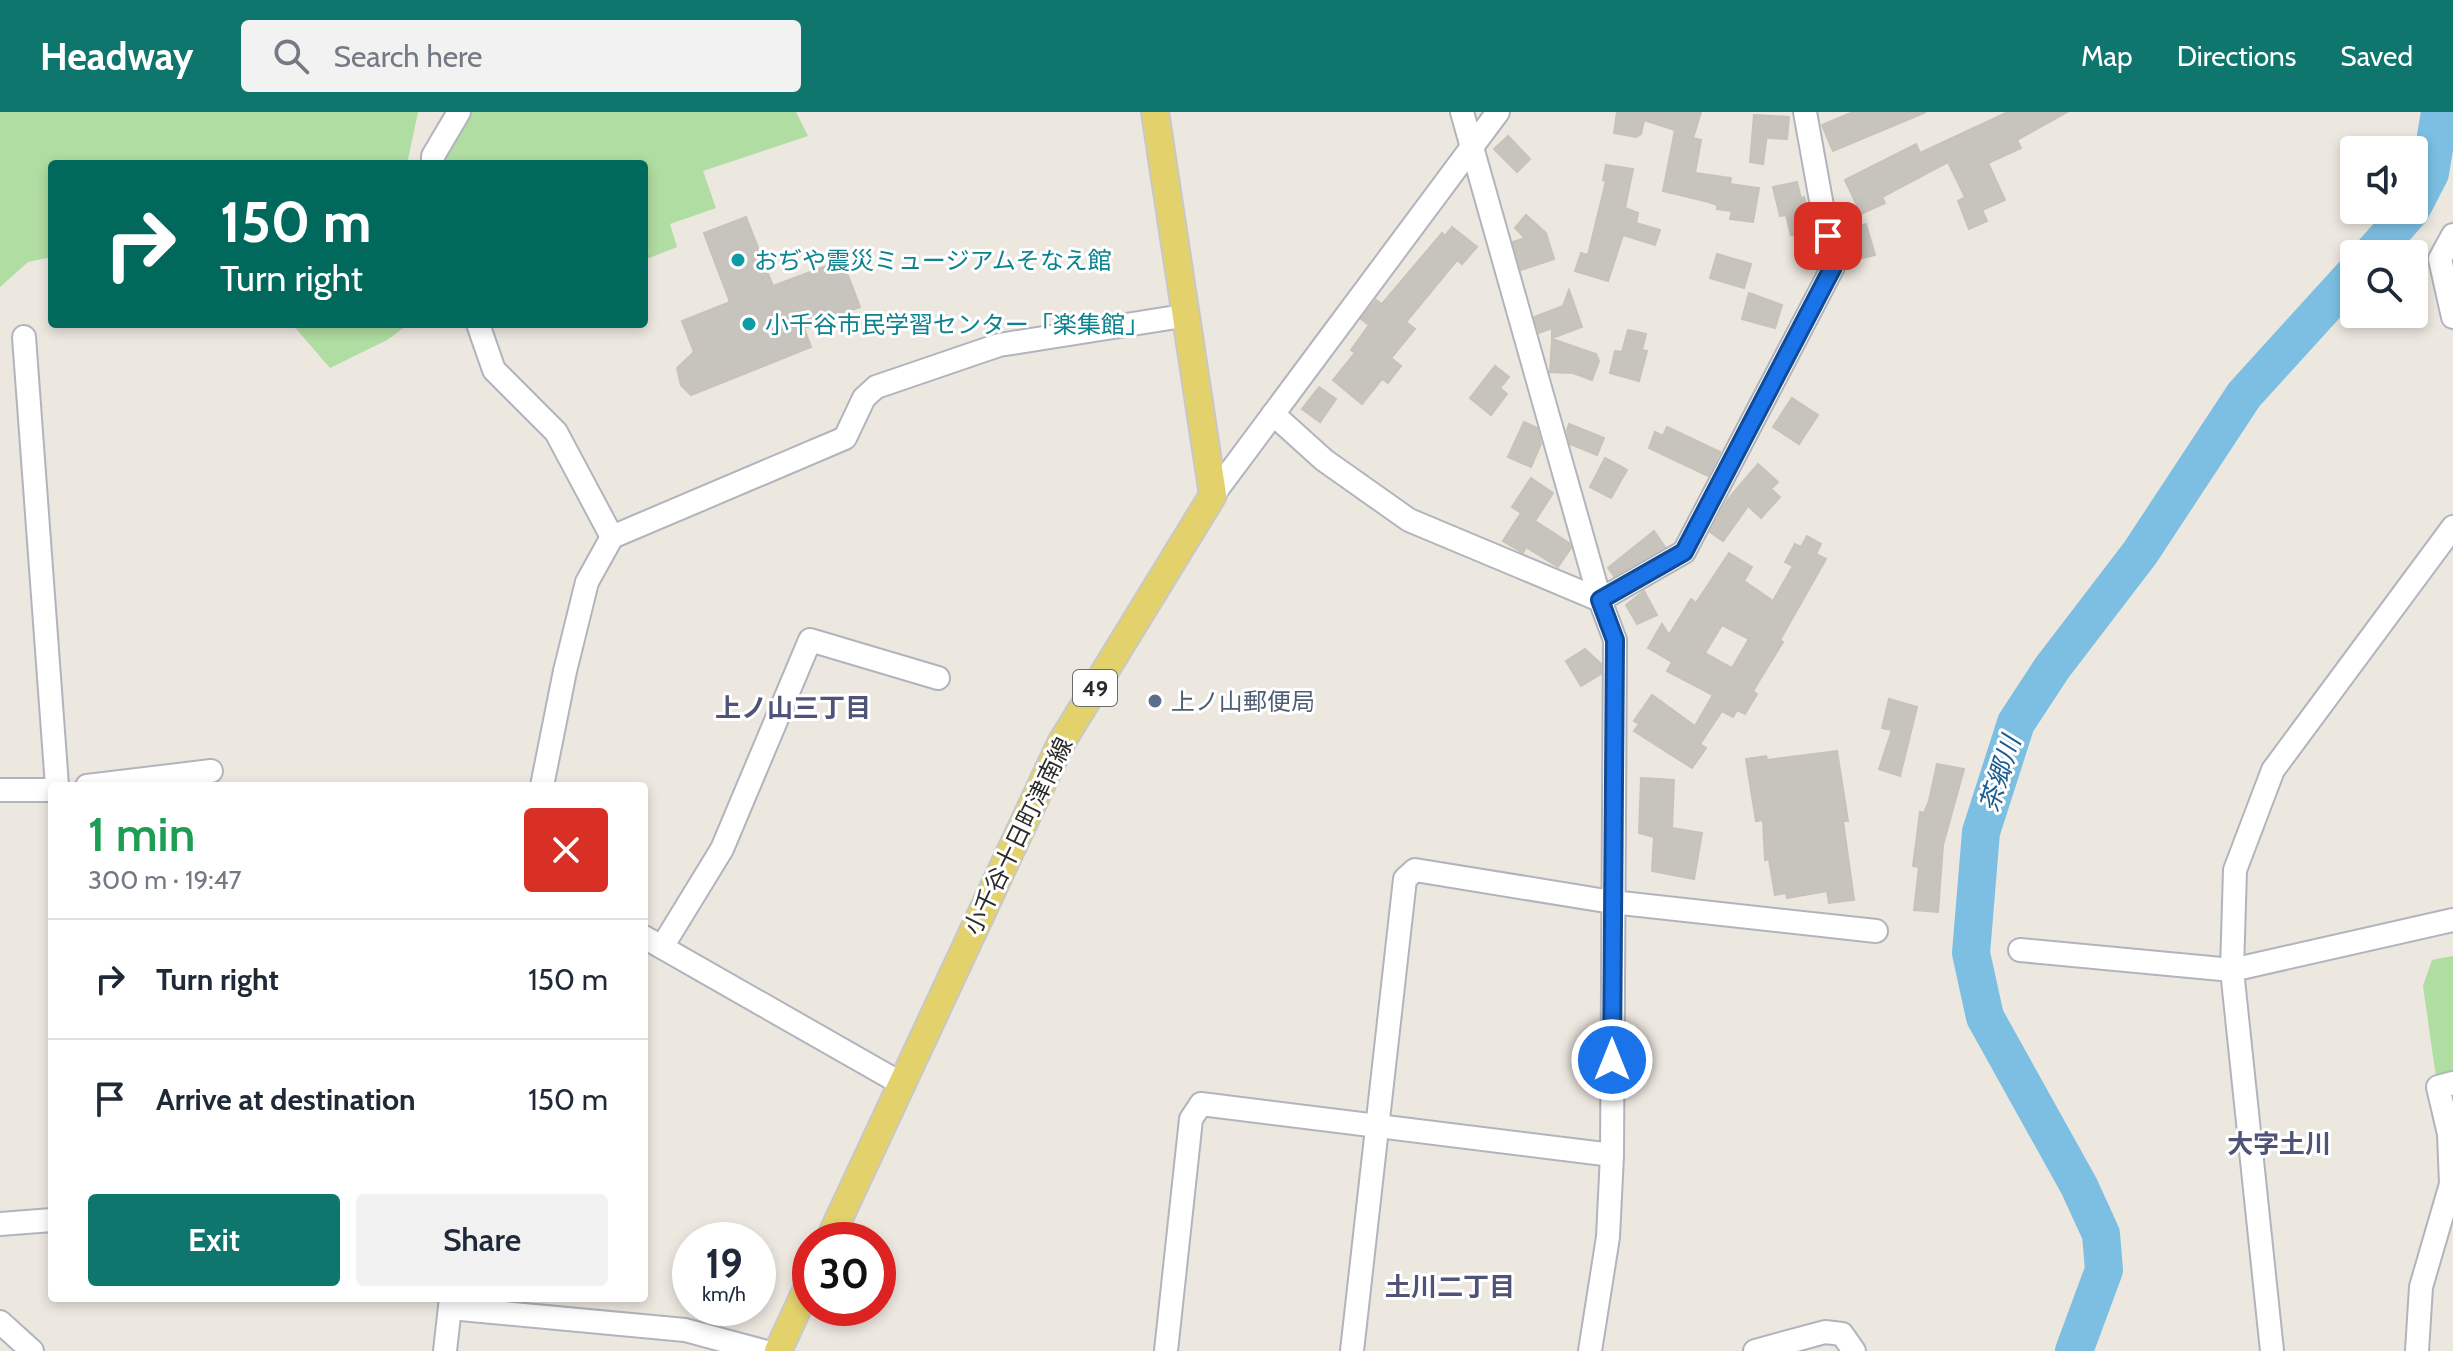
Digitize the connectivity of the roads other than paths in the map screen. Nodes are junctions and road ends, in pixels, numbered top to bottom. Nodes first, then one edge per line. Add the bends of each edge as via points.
1 (459, 112) edge
2 (1155, 112) edge
3 (1462, 112) edge
4 (1498, 112) edge
5 (1805, 112) edge
6 (1470, 146) junction
7 (433, 160) edge
8 (2453, 235) edge
9 (1183, 316) junction
10 (2453, 317) edge
11 (479, 328) edge
12 (24, 337) dead end
13 (1273, 414) junction
14 (1213, 495) junction
15 (2453, 527) edge
16 (612, 537) junction
17 (1600, 600) junction
18 (938, 678) dead end
19 (211, 771) dead end
20 (57, 782) edge
21 (120, 782) edge
22 (543, 782) edge
23 (0, 790) edge
24 (48, 790) edge
25 (1612, 902) junction
26 (2453, 920) edge
27 (1876, 931) dead end
28 (653, 942) edge
29 (2020, 950) dead end
30 (2232, 970) junction
31 (2453, 1083) edge
32 (902, 1084) junction
33 (1378, 1129) junction
34 (1612, 1155) junction
35 (48, 1220) edge
36 (837, 1222) edge
37 (0, 1224) edge
38 (450, 1303) edge
39 (792, 1321) edge
40 (0, 1322) edge
41 (32, 1351) edge
42 (445, 1351) edge
43 (763, 1351) edge
44 (778, 1351) edge
45 (1166, 1351) edge
46 (1352, 1351) edge
47 (1590, 1351) edge
48 (1755, 1351) edge
49 (1854, 1351) edge
50 (2272, 1351) edge
51 (2417, 1351) edge

1 - 7 street
2 - 9 main road
3 - 6 street
4 - 6 street
5 - 17 street via 1833,267 1684,552
6 - 13 street
6 - 17 street
8 - 10 street via 2440,259
9 - 14 main road
9 - 16 street via 999,345 876,387 864,398 845,438
11 - 16 street via 494,370 556,432
12 - 20 street
13 - 14 street
13 - 17 street via 1324,460 1409,520
14 - 32 main road, 小千谷十日町津南線 / 49 via 1061,743
15 - 30 street via 2273,770 2235,870
16 - 22 street via 587,582
17 - 25 street via 1615,640
18 - 28 street via 810,640 722,849
19 - 21 street
23 - 24 street
25 - 27 street
25 - 33 street via 1415,870 1405,879
25 - 34 street
26 - 30 street
28 - 32 street
29 - 30 street
30 - 50 street
31 - 51 street via 2438,1087 2449,1134 2451,1184 2421,1287
32 - 36 main road, 小千谷十日町津南線 / 49
33 - 34 street
33 - 45 street via 1201,1104 1191,1119
33 - 46 street
34 - 47 street via 1608,1237
35 - 37 street
38 - 42 street
38 - 43 street via 685,1330
39 - 44 main road
40 - 41 street
48 - 49 street via 1825,1332 1842,1334

